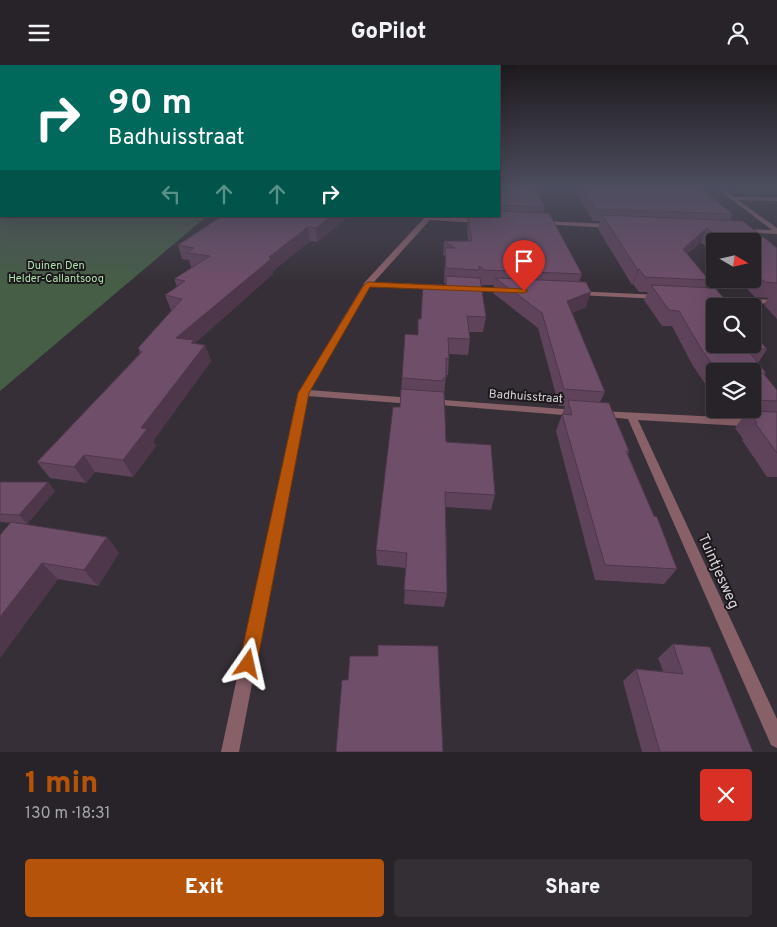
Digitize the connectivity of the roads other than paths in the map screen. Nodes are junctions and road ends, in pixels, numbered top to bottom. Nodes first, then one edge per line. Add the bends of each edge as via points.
1 (426, 219) edge
2 (457, 219) edge
3 (761, 219) edge
4 (485, 221) edge
5 (534, 223) edge
6 (621, 226) edge
7 (738, 231) edge
8 (777, 231) edge
9 (368, 285) junction
10 (448, 288) edge
11 (458, 288) edge
12 (517, 291) edge
13 (567, 293) edge
14 (667, 297) edge
15 (761, 301) edge
16 (777, 301) edge
17 (304, 393) junction
18 (632, 417) junction
19 (777, 425) edge
20 (777, 739) edge
21 (230, 752) edge

1 - 9 street
2 - 4 street
3 - 8 street
5 - 6 street
7 - 8 street
9 - 10 street
9 - 17 street
11 - 12 street
13 - 14 street
15 - 16 street
17 - 18 street, Badhuisstraat
17 - 21 street
18 - 19 street, Badhuisstraat
18 - 20 street, Tuintjesweg

